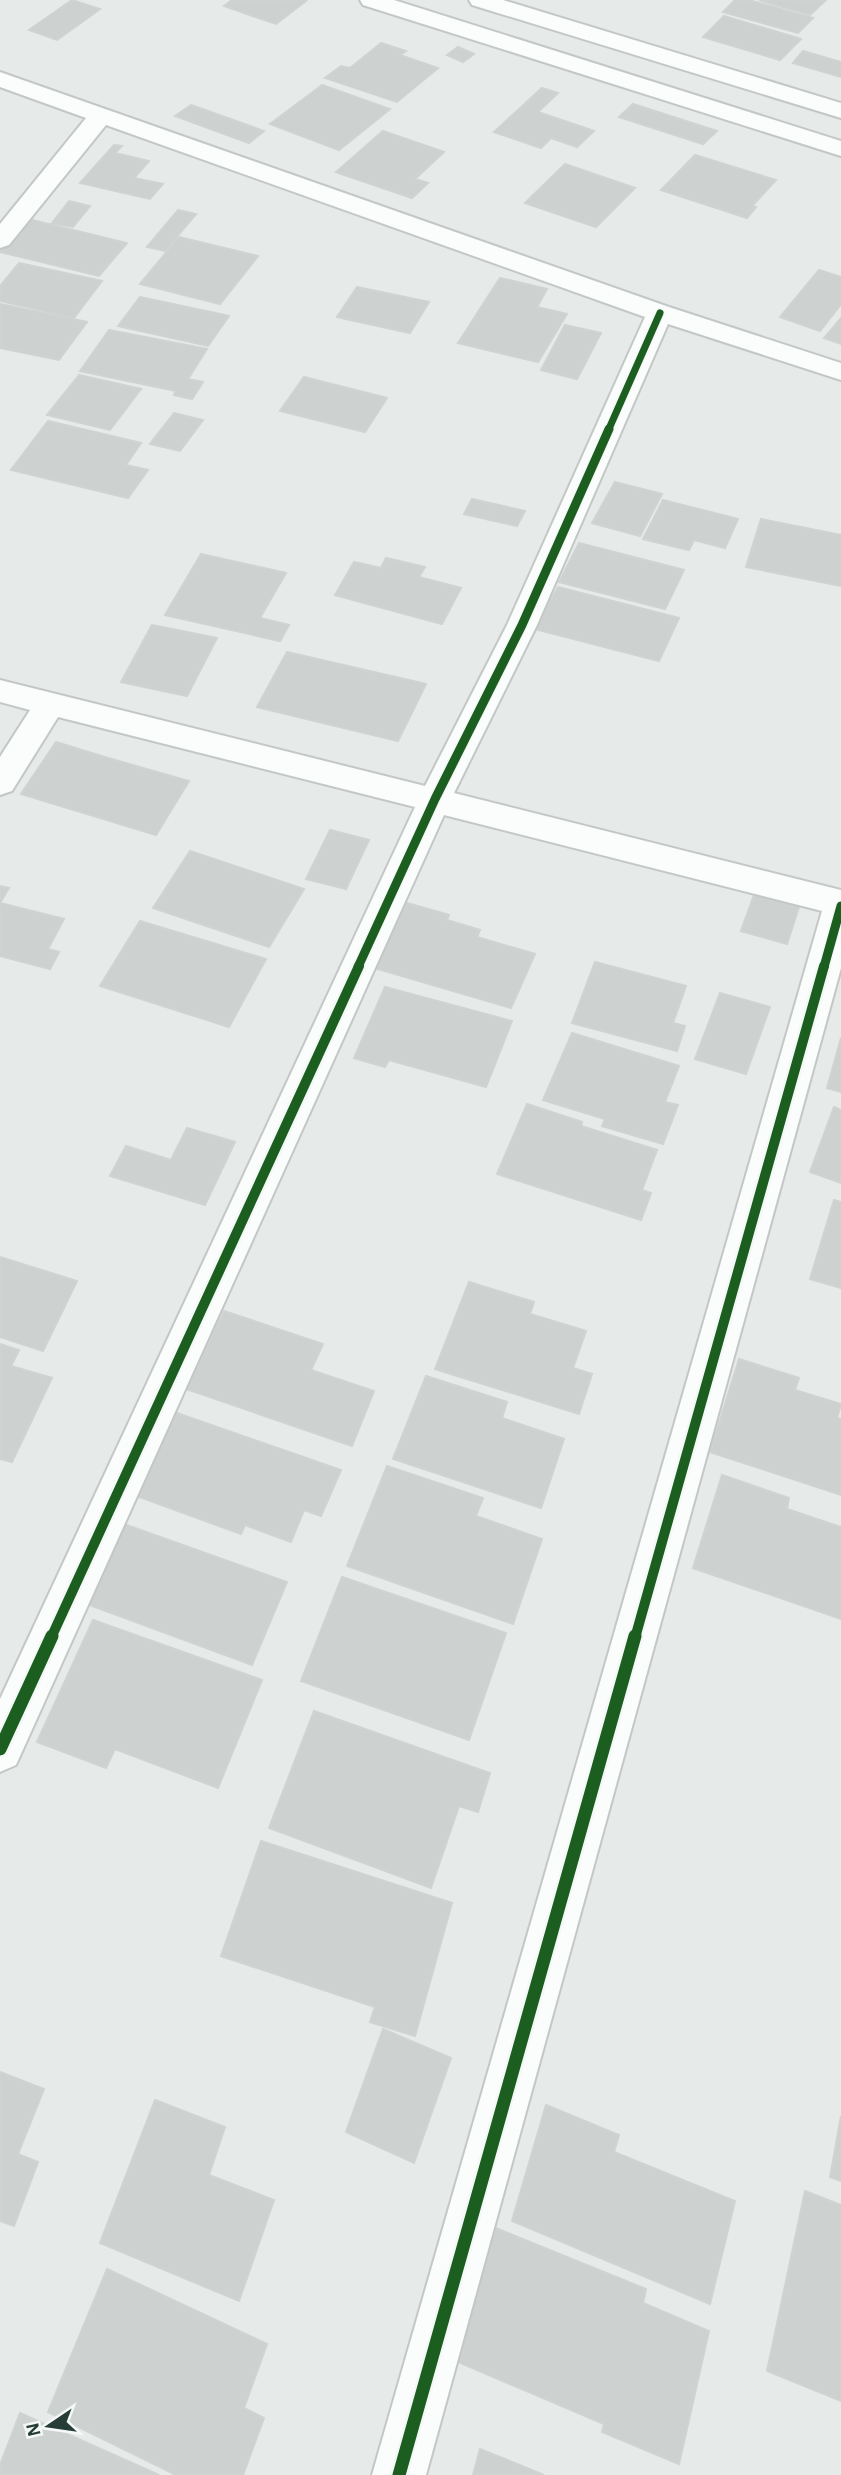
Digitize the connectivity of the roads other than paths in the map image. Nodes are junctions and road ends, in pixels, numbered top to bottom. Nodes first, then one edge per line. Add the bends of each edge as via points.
1 (371, 0) edge
2 (480, 0) edge
3 (0, 79) edge
4 (841, 111) edge
5 (101, 115) junction
6 (841, 149) edge
7 (0, 240) edge
8 (660, 313) junction
9 (841, 372) edge
10 (0, 691) edge
11 (50, 704) junction
12 (0, 783) edge
13 (435, 799) junction
14 (841, 904) edge
15 (0, 1749) edge
16 (399, 2475) edge

1 - 6 street
2 - 4 street
3 - 5 street
5 - 7 street
5 - 8 street
8 - 9 street
8 - 13 street via 522,625
10 - 11 street
11 - 12 street
11 - 13 street
13 - 14 street
13 - 15 street
14 - 16 street

